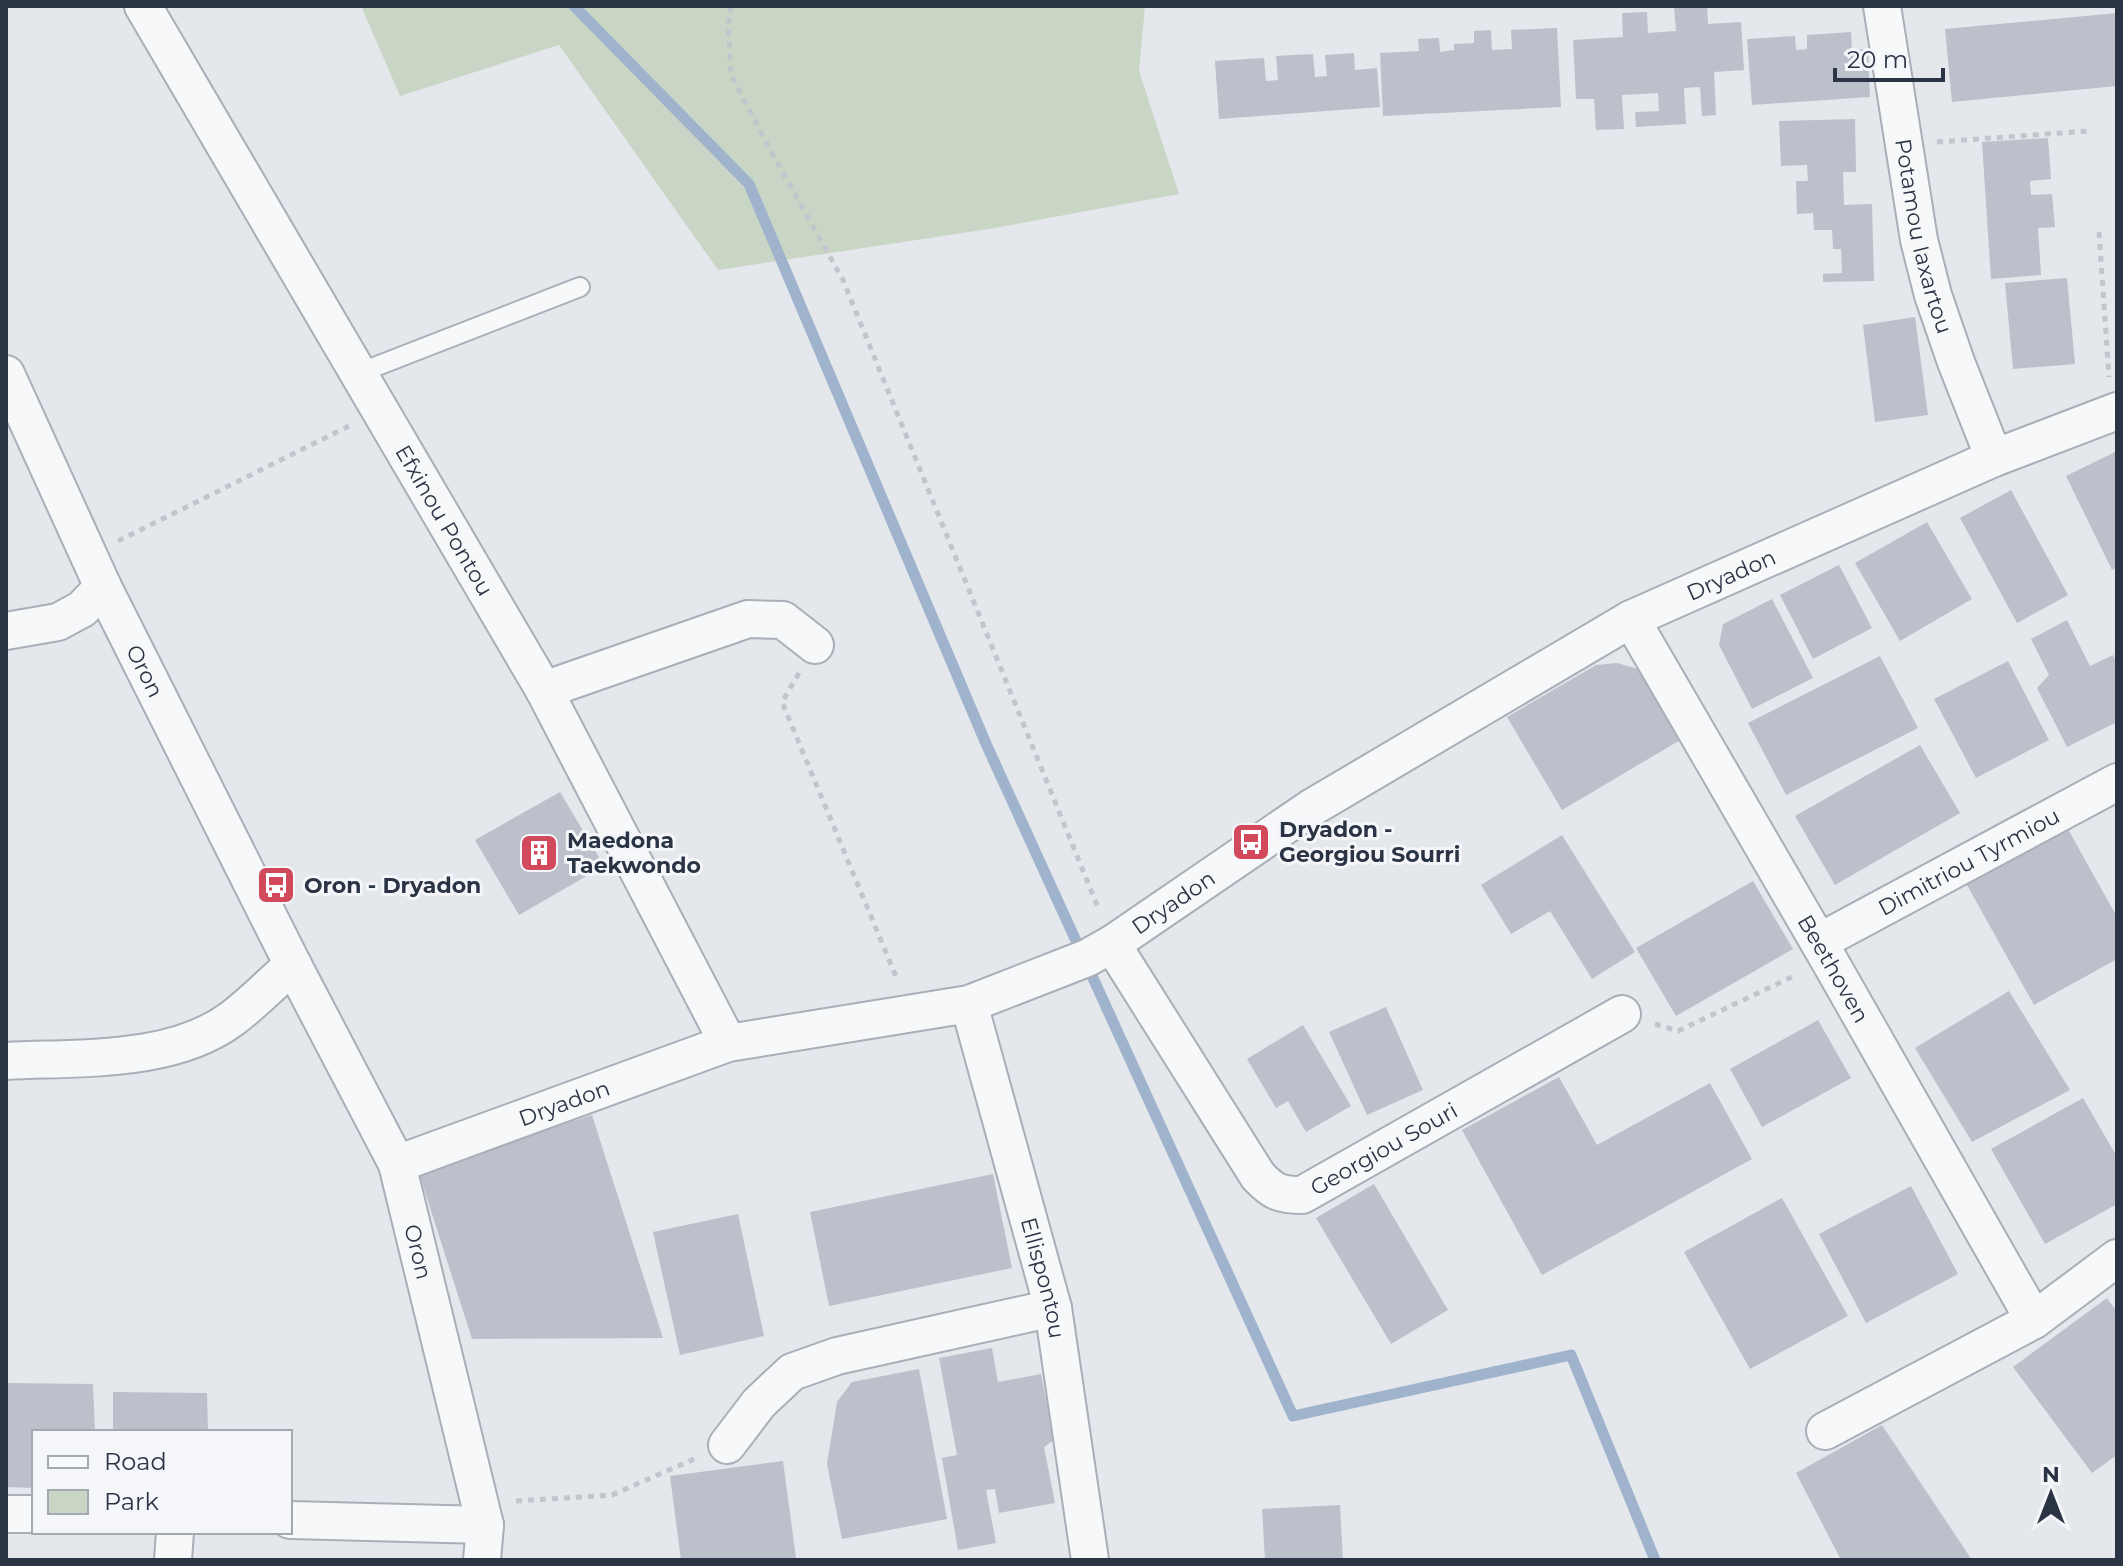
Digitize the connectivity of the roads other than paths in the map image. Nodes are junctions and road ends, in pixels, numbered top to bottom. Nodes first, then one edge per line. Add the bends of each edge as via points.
1 (143, 6) edge
2 (1882, 6) edge
3 (580, 287) dead end
4 (359, 373) junction
5 (6, 374) edge
6 (2114, 412) edge
7 (1994, 458) junction
8 (96, 572) junction
9 (1631, 619) junction
10 (6, 631) edge
11 (815, 645) road end
12 (544, 690) junction
13 (2117, 782) edge
14 (1100, 951) junction
15 (1824, 951) junction
16 (293, 965) junction
17 (969, 1004) junction
18 (1622, 1014) road end
19 (728, 1043) junction
20 (6, 1061) edge
21 (397, 1164) junction
22 (2117, 1258) edge
23 (1053, 1308) junction
24 (2034, 1320) junction
25 (1825, 1431) dead end
26 (727, 1445) road end
27 (6, 1514) edge
28 (32, 1514) edge
29 (482, 1514) junction
30 (292, 1520) edge
31 (175, 1534) edge
32 (173, 1560) edge
33 (482, 1560) edge
34 (1090, 1560) edge

1 - 4 street, Efxinou Pontou
2 - 7 street, Potamou Iaxartou via 1919,240 1956,362
3 - 4 lane
4 - 12 street, Efxinou Pontou
5 - 8 street, Oron
6 - 7 street, Dryadon
7 - 9 street, Dryadon
8 - 10 street via 82,609 58,622
8 - 16 street, Oron
9 - 14 street, Dryadon via 1311,808
9 - 15 street, Beethoven
11 - 12 street via 783,620 748,619
12 - 19 street, Efxinou Pontou
13 - 15 street, Dimitriou Tyrmiou
14 - 17 street, Dryadon
14 - 18 street, Georgiou Souri via 1258,1176 1271,1190 1286,1195 1302,1195
15 - 24 street, Beethoven
16 - 20 street via 232,1019 162,1050
16 - 21 street, Oron
17 - 19 street, Dryadon
17 - 23 street, Ellispontou
19 - 21 street, Dryadon
21 - 29 street, Oron
22 - 24 street
23 - 26 street via 837,1356 792,1372 759,1403
23 - 34 street, Ellispontou
24 - 25 street
27 - 28 street
29 - 30 street
29 - 33 street, Oron
31 - 32 street

